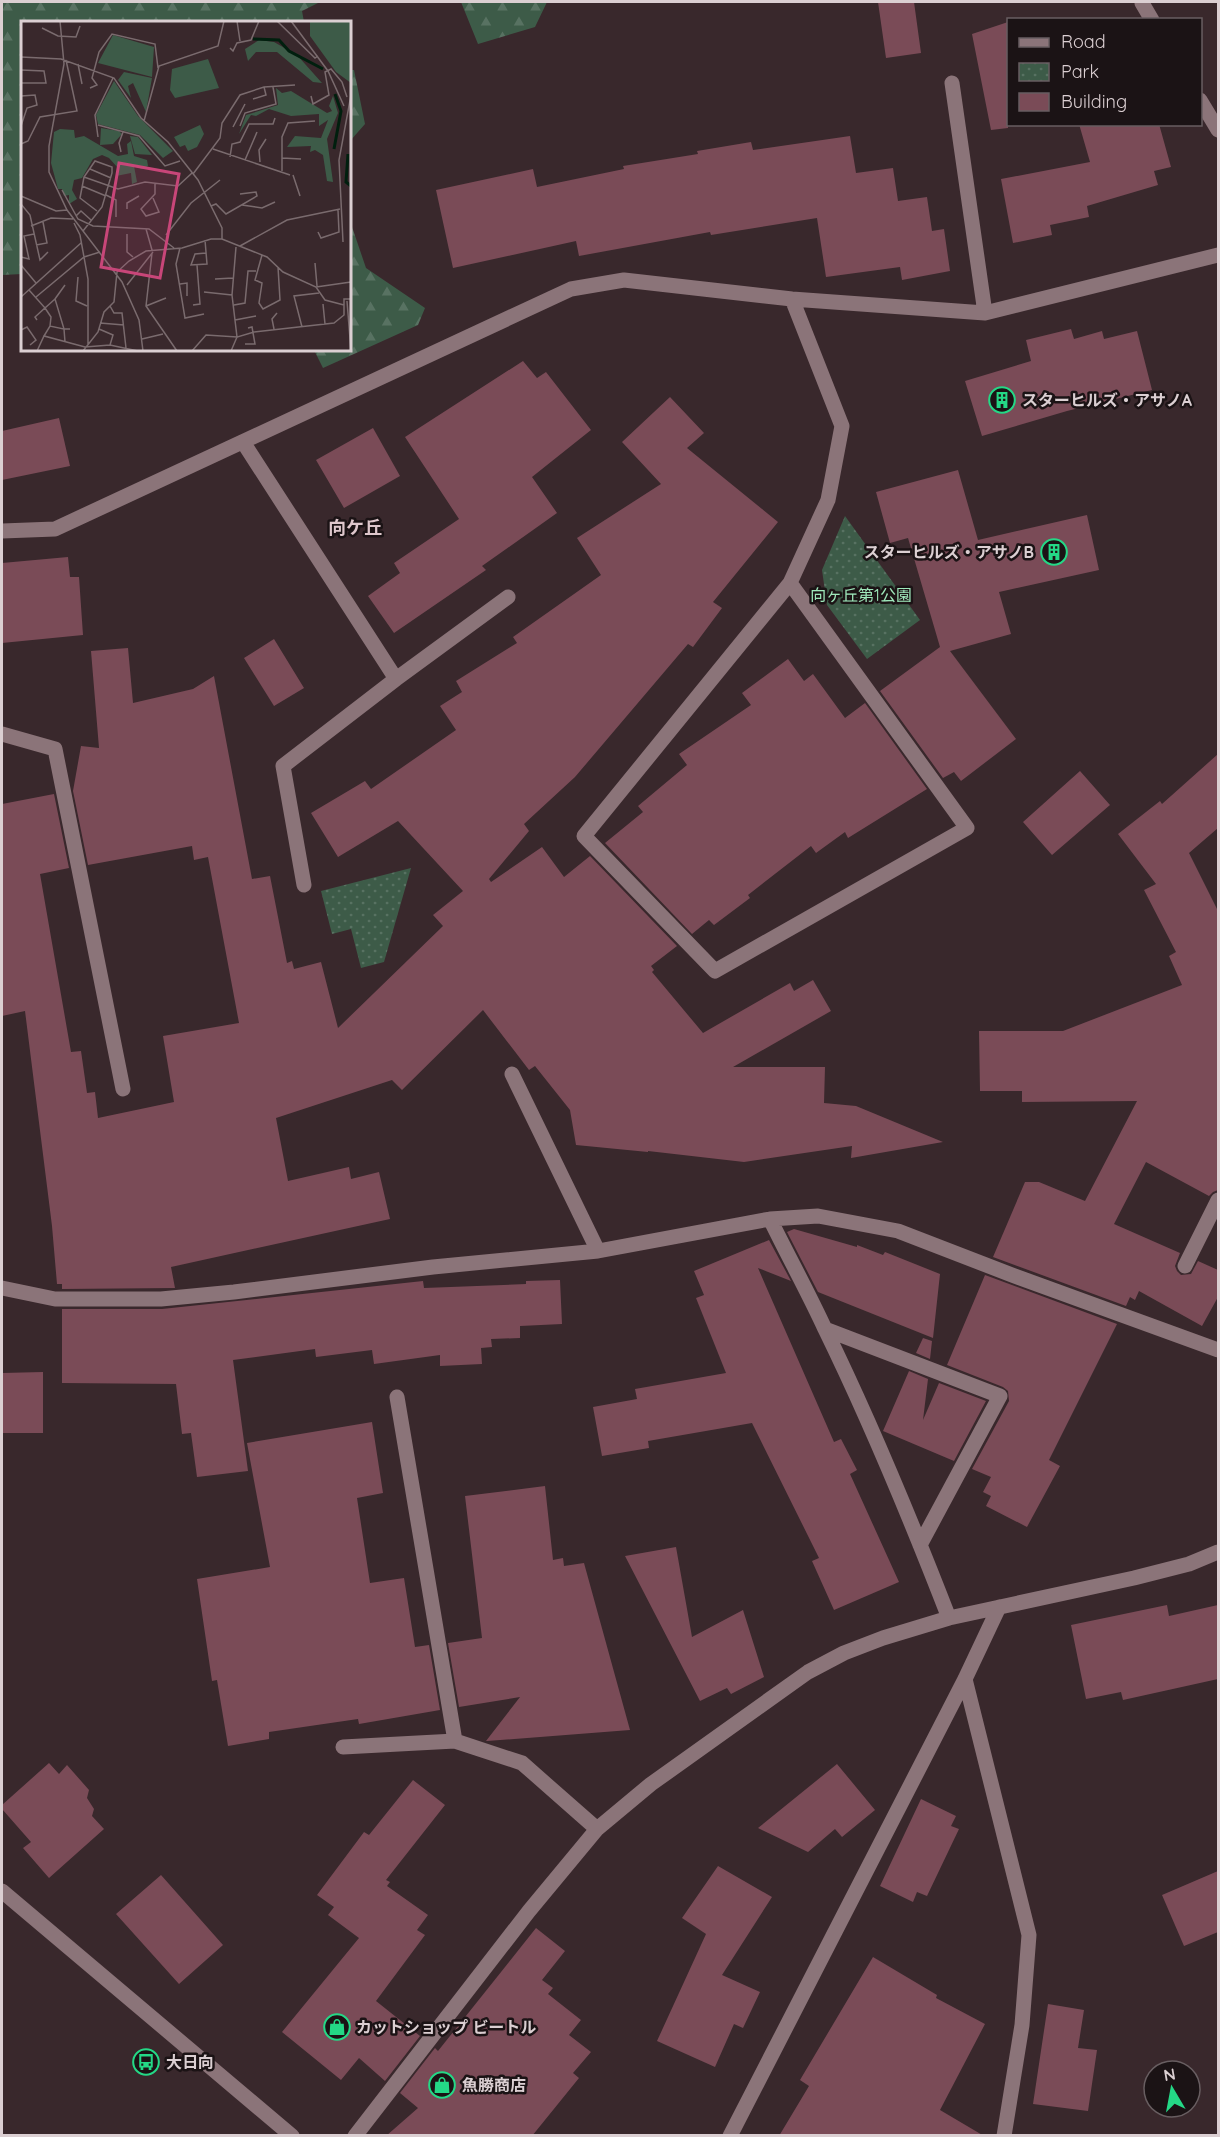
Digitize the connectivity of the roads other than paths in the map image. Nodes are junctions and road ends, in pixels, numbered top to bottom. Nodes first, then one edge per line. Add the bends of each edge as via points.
1 (1142, 3) dead end
2 (1151, 18) edge
3 (952, 83) dead end
4 (1202, 103) edge
5 (1218, 130) edge
6 (1218, 255) edge
7 (792, 299) junction
8 (985, 313) junction
9 (243, 442) junction
10 (2, 531) edge
11 (790, 583) junction
12 (508, 597) dead end
13 (396, 679) junction
14 (2, 734) edge
15 (304, 885) dead end
16 (512, 1074) dead end
17 (123, 1089) dead end
18 (1218, 1200) edge
19 (770, 1220) junction
20 (598, 1251) junction
21 (1185, 1266) dead end
22 (2, 1288) edge
23 (825, 1329) junction
24 (1218, 1350) edge
25 (397, 1397) dead end
26 (920, 1545) junction
27 (1218, 1552) edge
28 (999, 1607) junction
29 (949, 1618) junction
30 (965, 1680) junction
31 (455, 1741) junction
32 (343, 1747) dead end
33 (597, 1829) junction
34 (2, 1891) edge
35 (292, 2136) edge
36 (355, 2136) edge
37 (730, 2136) edge
38 (1004, 2136) edge

1 - 2 street
3 - 8 street
4 - 5 street
6 - 8 street
7 - 8 street
7 - 9 street via 624,280 571,289
7 - 11 street via 842,426 828,500
9 - 10 street via 55,529
9 - 13 street
11 - 11 street via 584,836 715,971 967,828
12 - 13 street
13 - 15 street via 283,766
14 - 17 street via 55,749
16 - 20 street
18 - 21 street
19 - 20 street
19 - 23 street
19 - 24 street via 818,1216 897,1231
20 - 22 street via 161,1299 55,1299
23 - 26 street
23 - 26 street via 1000,1396
25 - 31 street
26 - 29 street
27 - 28 street via 1134,1578
28 - 29 street
28 - 30 street
29 - 33 street via 883,1638 807,1672 651,1784
30 - 37 street
30 - 38 street via 1029,1935 1022,2025
31 - 32 street
31 - 33 street via 522,1764
33 - 36 street
34 - 35 street

